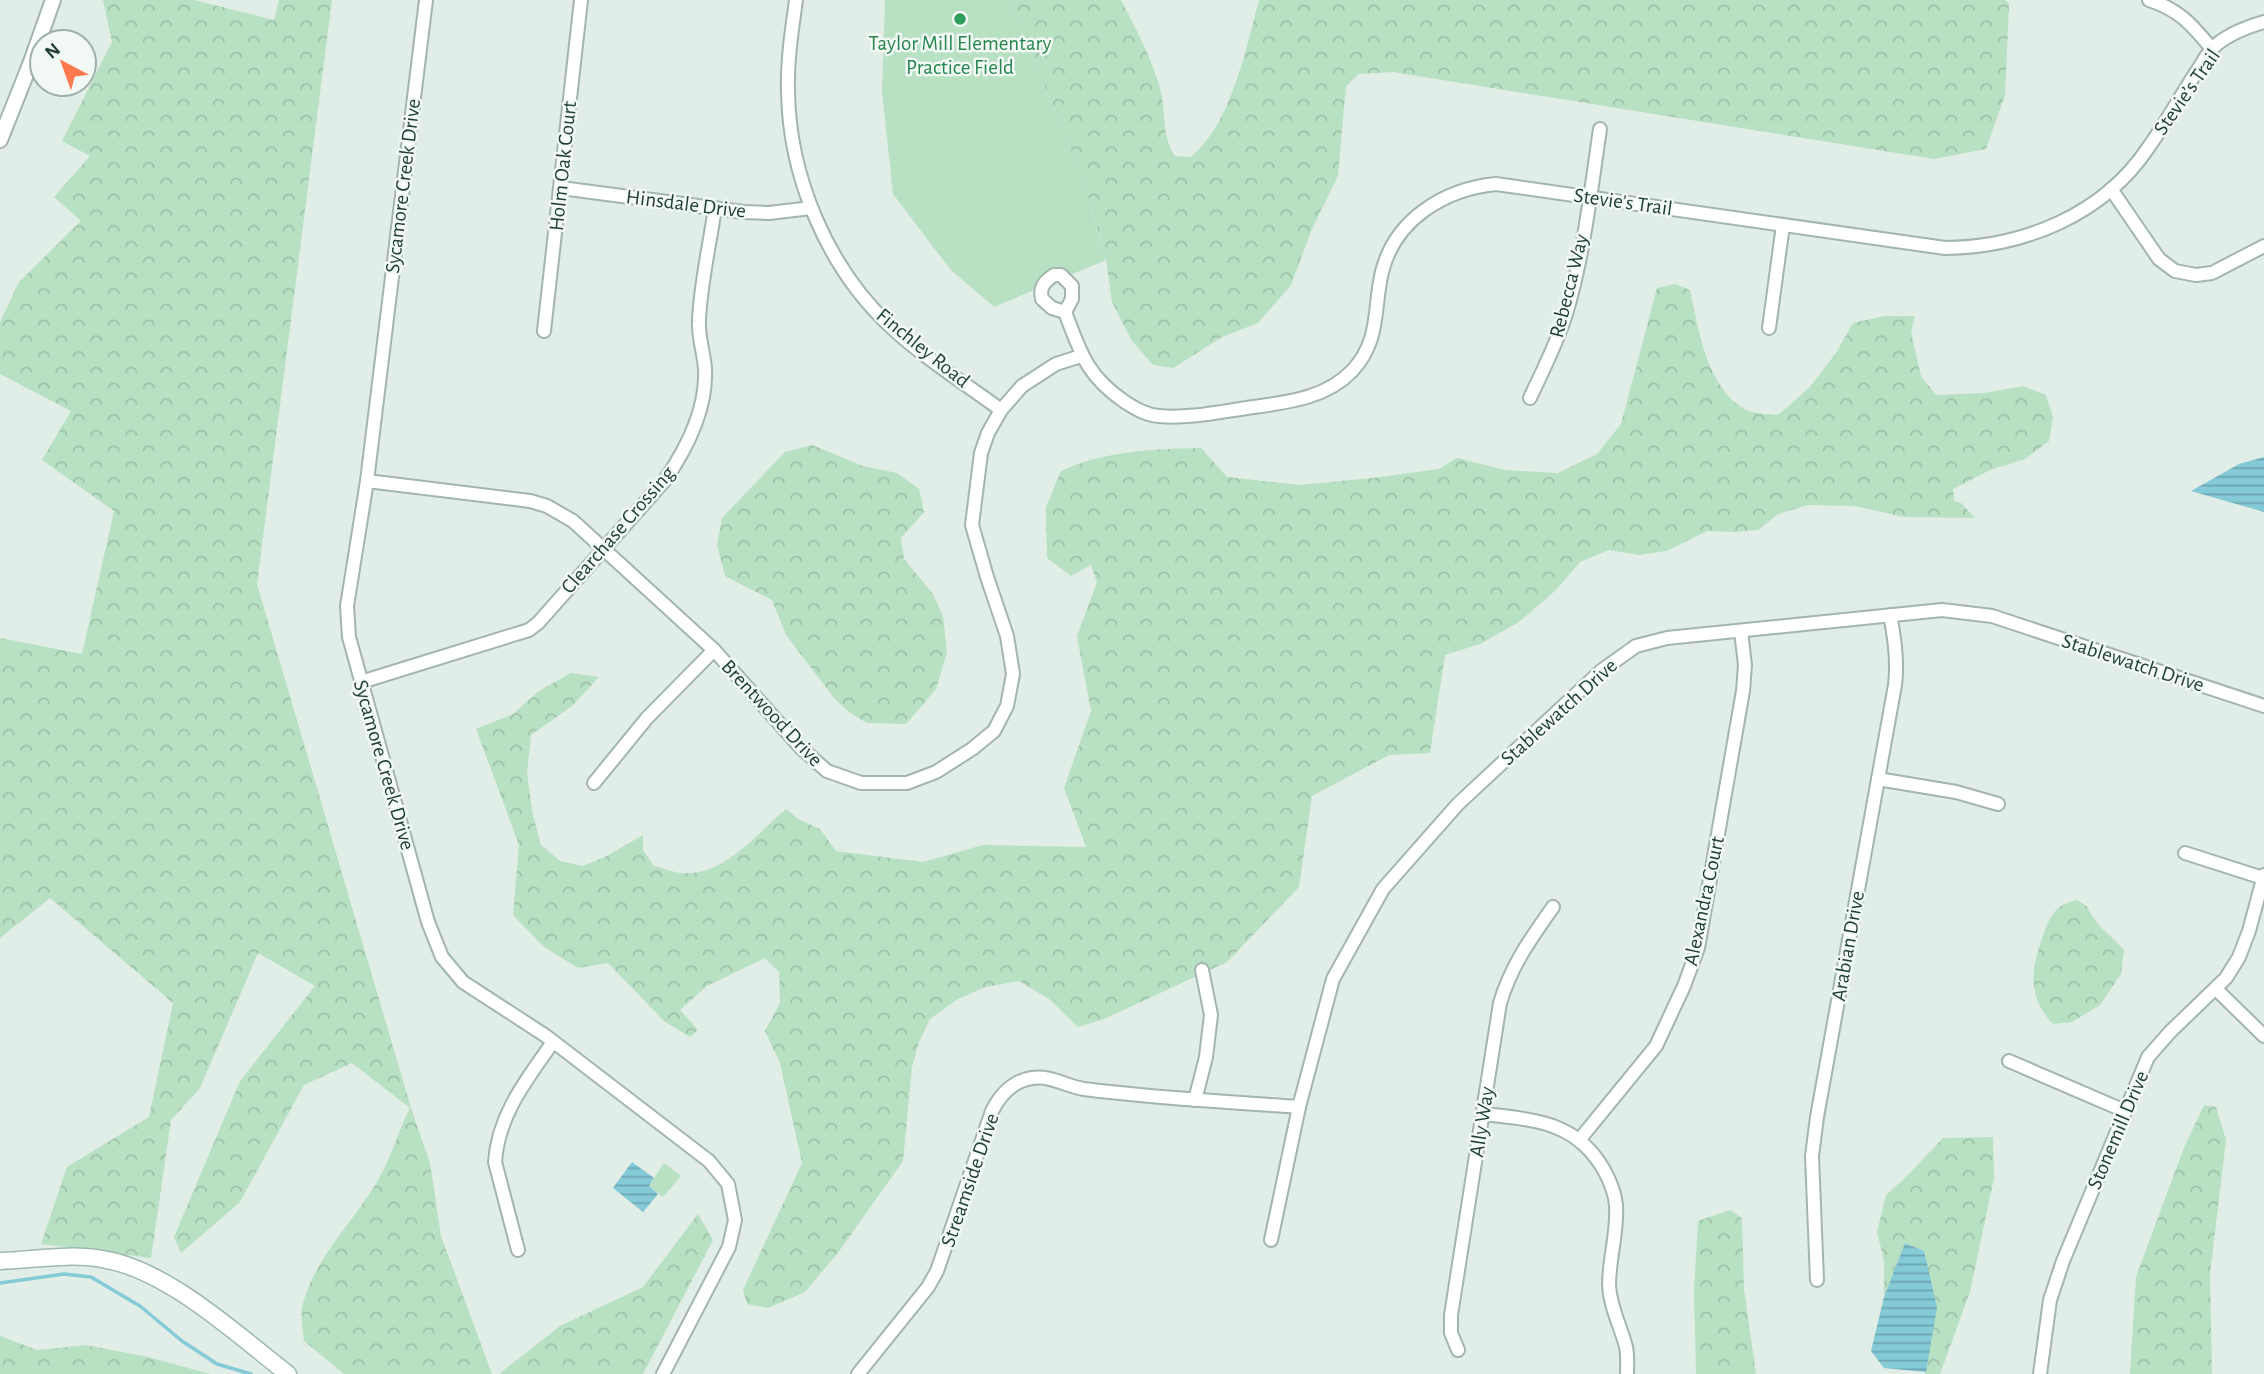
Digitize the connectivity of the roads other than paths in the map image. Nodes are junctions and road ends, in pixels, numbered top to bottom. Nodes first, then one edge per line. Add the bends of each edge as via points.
1 (53, 0) edge
2 (426, 0) edge
3 (581, 0) edge
4 (796, 0) edge
5 (2149, 0) edge
6 (2264, 22) edge
7 (2212, 49) junction
8 (1600, 129) dead end
9 (0, 140) edge
10 (561, 188) junction
11 (2111, 189) junction
12 (1591, 197) junction
13 (715, 208) junction
14 (811, 208) junction
15 (1783, 225) junction
16 (2264, 246) edge
17 (1065, 312) dead end
18 (1769, 328) dead end
19 (544, 331) dead end
20 (1082, 356) junction
21 (1530, 398) dead end
22 (1001, 410) junction
23 (367, 481) junction
24 (603, 548) junction
25 (1890, 615) junction
26 (1741, 631) junction
27 (713, 650) junction
28 (361, 682) junction
29 (2264, 706) edge
30 (1878, 779) junction
31 (594, 783) dead end
32 (1998, 804) dead end
33 (2185, 853) dead end
34 (2264, 877) edge
35 (1553, 907) dead end
36 (1202, 970) dead end
37 (2216, 989) junction
38 (2264, 1036) edge
39 (553, 1042) junction
40 (2010, 1061) dead end
41 (1195, 1100) junction
42 (1299, 1107) junction
43 (2125, 1111) junction
44 (1484, 1114) junction
45 (1580, 1139) junction
46 (1271, 1240) dead end
47 (518, 1250) dead end
48 (0, 1261) edge
49 (1817, 1280) dead end
50 (1458, 1350) dead end
51 (666, 1373) edge
52 (288, 1374) edge
53 (858, 1374) edge
54 (1627, 1374) edge
55 (2040, 1374) edge

1 - 9 street
2 - 23 street, Sycamore Creek Drive
3 - 10 street, Holm Oak Court
4 - 14 street, Finchley Road via 789,64 791,135
5 - 7 street via 2188,20
6 - 7 street, Stevie’s Trail
7 - 11 street, Stevie’s Trail via 2148,149
8 - 12 street, Rebecca Way
10 - 13 street, Hinsdale Drive
10 - 19 street, Holm Oak Court
11 - 15 street, Stevie’s Trail via 2088,207 2035,234 1974,248
11 - 16 street via 2159,259 2175,271 2212,273
12 - 15 street, Stevie’s Trail
12 - 20 street, Stevie’s Trail via 1496,184 1461,190 1426,208 1404,230 1382,271 1375,327 1367,350 1342,379 1295,401 1158,416 1137,410 1106,389
12 - 21 street, Rebecca Way via 1566,315
13 - 14 street, Hinsdale Drive via 769,213
13 - 24 street, Clearchase Crossing via 699,321 705,371 698,415 682,455 665,480
14 - 22 street, Finchley Road via 845,273 888,324
15 - 18 street
17 - 20 street, Stevie’s Trail
20 - 22 street, Brentwood Drive via 1041,373
22 - 27 street, Brentwood Drive via 981,453 972,525 1007,636 1013,674 1007,706 994,731 936,772 907,783 861,783 827,771 801,748
23 - 24 street, Brentwood Drive via 547,506 573,521
23 - 28 street, Sycamore Creek Drive via 347,606 349,637
24 - 27 street, Brentwood Drive
24 - 28 street, Clearchase Crossing via 529,630
25 - 26 street, Stablewatch Drive
25 - 29 street, Stablewatch Drive via 1942,610 1992,616
25 - 30 street, Arabian Drive via 1897,668
26 - 42 street, Stablewatch Drive via 1667,638 1636,646 1601,671 1458,804 1383,889 1333,978
26 - 45 street, Alexandra Court via 1743,691 1698,948 1656,1046
27 - 31 street via 647,718
28 - 39 street, Sycamore Creek Drive via 428,922 442,957 463,982
30 - 32 street
30 - 49 street, Arabian Drive via 1812,1156
33 - 34 street
34 - 37 street, Stonemill Drive via 2239,957
35 - 44 street, Ally Way via 1528,941 1506,985
36 - 41 street via 1212,1015
37 - 38 street
37 - 43 street, Stonemill Drive via 2148,1057
39 - 47 street via 521,1087 495,1149
39 - 51 street, Sycamore Creek Drive via 709,1161 728,1185 735,1220 729,1247
40 - 43 street
41 - 42 street, Streamside Drive
41 - 53 street, Streamside Drive via 1080,1088 1041,1077 1010,1087 992,1111 937,1271
42 - 46 street, Stablewatch Drive
43 - 55 street, Stonemill Drive via 2050,1300
44 - 45 street via 1532,1120
44 - 50 street, Ally Way via 1451,1315 1451,1333
45 - 54 street via 1609,1179 1616,1203 1609,1289 1627,1350
48 - 52 main road via 100,1258 142,1270 179,1291

